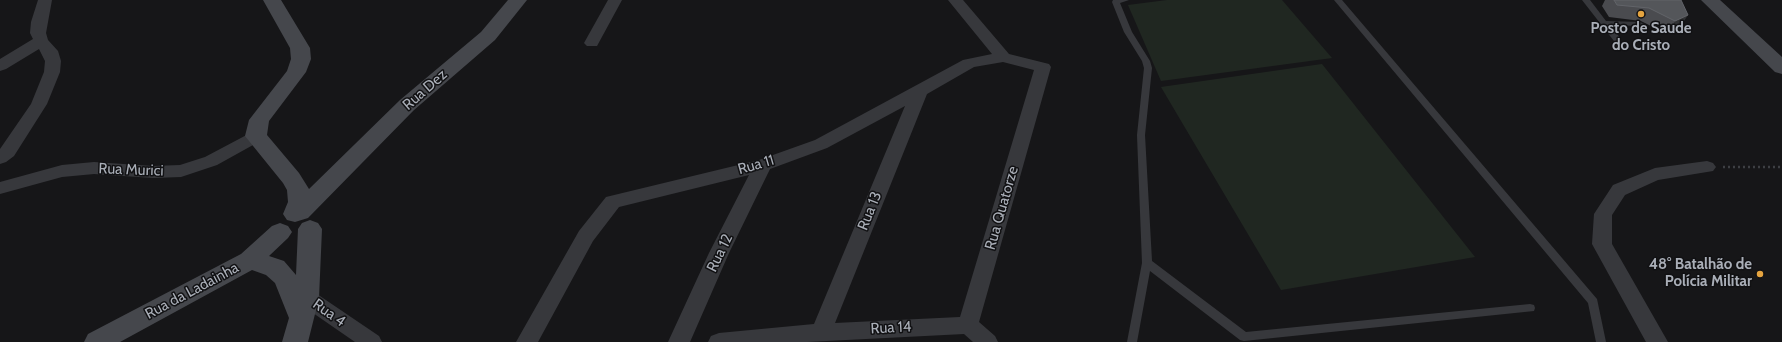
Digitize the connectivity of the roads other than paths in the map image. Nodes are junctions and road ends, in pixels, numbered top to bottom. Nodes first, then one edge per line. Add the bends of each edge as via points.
1 (45, 0) edge
2 (272, 0) edge
3 (518, 0) edge
4 (615, 0) edge
5 (955, 0) edge
6 (1125, 0) edge
7 (1338, 0) edge
8 (1586, 0) edge
9 (1710, 0) edge
10 (1604, 23) junction
11 (1640, 24) dead end
12 (1616, 39) dead end
13 (41, 41) junction
14 (592, 42) dead end
15 (1002, 57) junction
16 (0, 66) edge
17 (1043, 67) joint
18 (1782, 68) edge
19 (920, 92) junction
20 (256, 136) junction
21 (0, 158) edge
22 (763, 165) junction
23 (1707, 167) road end
24 (0, 188) edge
25 (296, 222) junction
26 (250, 260) junction
27 (1147, 262) junction
28 (1530, 308) dead end
29 (302, 320) edge
30 (968, 325) junction
31 (821, 332) junction
32 (987, 341) edge
33 (97, 342) edge
34 (371, 342) edge
35 (527, 342) edge
36 (679, 342) edge
37 (719, 342) edge
38 (1132, 342) edge
39 (1601, 342) edge
40 (1657, 342) edge

1 - 13 street via 39,22 38,33
2 - 20 street via 300,48 301,59 296,72 259,120
3 - 25 street, Rua Dez via 488,36 407,105 331,180 324,196
4 - 14 street
5 - 15 street
6 - 27 lane via 1116,2 1128,32 1148,68 1142,135
7 - 39 lane via 1593,302
8 - 10 lane
9 - 18 street
10 - 11 lane
10 - 12 lane
13 - 16 street
13 - 21 street via 50,51 53,61 52,72 39,104 8,152
15 - 17 street, Rua 11
15 - 19 street, Rua 11 via 969,63
17 - 30 street, Rua Quatorze
19 - 22 street, Rua 11 via 821,144
19 - 31 street, Rua 13
20 - 24 street, Rua Murici via 211,161 180,171 94,168 62,171
20 - 25 street via 291,178 282,207
22 - 35 street, Rua 11 via 613,202 586,236
22 - 36 street, Rua 12 via 719,253
23 - 40 street via 1655,174 1619,190 1603,214 1602,244
25 - 26 street, Rua da Ladainha
25 - 29 street
26 - 29 street via 268,264 285,278
26 - 33 street, Rua da Ladainha
27 - 28 lane via 1244,337
27 - 38 lane
29 - 34 street, Rua 4
30 - 31 street, Rua 14
30 - 32 street
31 - 37 street, Rua 14

